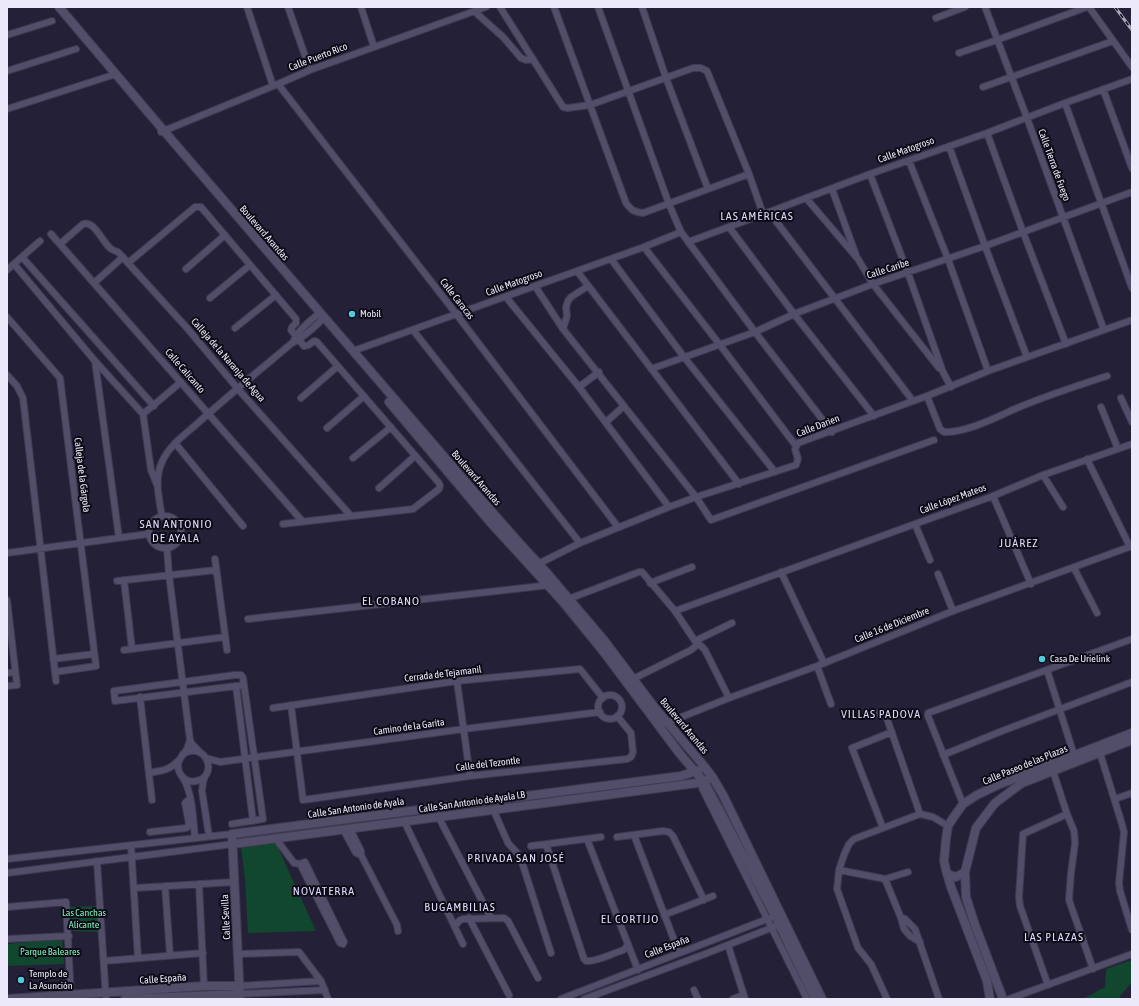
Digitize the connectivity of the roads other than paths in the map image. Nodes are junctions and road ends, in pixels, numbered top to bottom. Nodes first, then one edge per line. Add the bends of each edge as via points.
1 (52, 7) edge
2 (59, 7) edge
3 (247, 7) edge
4 (288, 7) edge
5 (361, 7) edge
6 (486, 7) edge
7 (500, 7) edge
8 (554, 7) edge
9 (598, 7) edge
10 (642, 7) edge
11 (965, 7) edge
12 (985, 7) edge
13 (1088, 7) edge
14 (474, 11) junction
15 (936, 18) dead end
16 (52, 20) dead end
17 (7, 35) edge
18 (997, 40) junction
19 (1113, 41) junction
20 (374, 46) junction
21 (76, 49) dead end
22 (959, 53) dead end
23 (533, 59) junction
24 (1132, 67) edge
25 (310, 70) junction
26 (7, 71) edge
27 (113, 75) junction
28 (666, 78) junction
29 (1011, 78) junction
30 (1132, 79) edge
31 (276, 85) junction
32 (983, 87) dead end
33 (1103, 89) junction
34 (628, 92) junction
35 (1065, 103) junction
36 (590, 105) junction
37 (7, 109) edge
38 (1027, 118) junction
39 (162, 132) junction
40 (987, 133) junction
41 (949, 146) junction
42 (909, 161) junction
43 (1132, 168) edge
44 (749, 174) junction
45 (870, 174) junction
46 (708, 189) junction
47 (832, 189) junction
48 (1132, 192) edge
49 (806, 198) junction
50 (669, 204) junction
51 (1101, 204) junction
52 (766, 213) junction
53 (1062, 217) junction
54 (729, 227) junction
55 (681, 232) junction
56 (1023, 232) junction
57 (51, 234) dead end
58 (225, 235) junction
59 (40, 241) dead end
60 (688, 242) junction
61 (60, 244) junction
62 (985, 246) junction
63 (644, 247) junction
64 (22, 257) junction
65 (123, 258) junction
66 (611, 259) junction
67 (948, 259) junction
68 (858, 260) junction
69 (128, 263) junction
70 (14, 264) junction
71 (250, 265) junction
72 (186, 269) dead end
73 (7, 270) edge
74 (577, 271) junction
75 (908, 273) junction
76 (94, 283) junction
77 (873, 284) junction
78 (535, 286) junction
79 (588, 286) junction
80 (1132, 288) edge
81 (276, 295) junction
82 (56, 296) junction
83 (506, 297) junction
84 (210, 298) dead end
85 (834, 298) junction
86 (47, 304) junction
87 (794, 314) junction
88 (457, 315) junction
89 (7, 317) edge
90 (320, 317) junction
91 (1132, 320) edge
92 (235, 328) dead end
93 (563, 329) junction
94 (413, 330) junction
95 (1104, 330) junction
96 (755, 332) junction
97 (297, 338) junction
98 (1066, 344) junction
99 (720, 345) junction
100 (353, 351) junction
101 (684, 357) junction
102 (1027, 357) junction
103 (95, 361) junction
104 (338, 366) junction
105 (651, 369) junction
106 (988, 371) junction
107 (599, 372) junction
108 (943, 372) junction
109 (7, 375) edge
110 (1107, 376) dead end
111 (181, 382) junction
112 (951, 386) junction
113 (578, 387) junction
114 (238, 389) junction
115 (364, 396) junction
116 (927, 396) junction
117 (301, 398) dead end
118 (1121, 398) dead end
119 (913, 401) junction
120 (154, 406) junction
121 (624, 406) junction
122 (1101, 407) dead end
123 (208, 413) junction
124 (143, 414) junction
125 (874, 416) junction
126 (606, 422) junction
127 (1132, 422) edge
128 (391, 427) junction
129 (327, 428) dead end
130 (832, 432) junction
131 (934, 440) dead end
132 (175, 443) junction
133 (1132, 444) edge
134 (796, 446) junction
135 (1118, 449) junction
136 (416, 456) junction
137 (353, 458) dead end
138 (1087, 460) junction
139 (775, 472) junction
140 (1043, 475) junction
141 (739, 484) junction
142 (157, 486) junction
143 (379, 488) dead end
144 (993, 496) junction
145 (696, 497) junction
146 (669, 507) junction
147 (1064, 507) dead end
148 (493, 514) junction
149 (162, 516) junction
150 (351, 516) junction
151 (304, 522) junction
152 (490, 522) junction
153 (283, 524) dead end
154 (914, 524) junction
155 (243, 526) dead end
156 (618, 527) junction
157 (148, 534) junction
158 (119, 538) junction
159 (80, 543) junction
160 (580, 543) junction
161 (1131, 546) edge
162 (40, 548) junction
163 (167, 549) junction
164 (7, 553) edge
165 (214, 559) dead end
166 (930, 560) dead end
167 (535, 565) junction
168 (692, 567) dead end
169 (1074, 568) junction
170 (216, 570) junction
171 (781, 572) junction
172 (938, 574) dead end
173 (169, 575) junction
174 (650, 583) junction
175 (552, 584) junction
176 (1031, 584) junction
177 (7, 600) edge
178 (565, 600) junction
179 (675, 611) junction
180 (953, 611) junction
181 (1097, 613) dead end
182 (248, 619) dead end
183 (732, 623) dead end
184 (225, 638) junction
185 (1132, 639) edge
186 (696, 642) junction
187 (178, 643) junction
188 (132, 649) junction
189 (124, 650) dead end
190 (227, 650) dead end
191 (94, 654) junction
192 (53, 659) junction
193 (824, 663) junction
194 (817, 666) junction
195 (1047, 670) junction
196 (15, 672) junction
197 (55, 672) junction
198 (7, 673) edge
199 (633, 679) junction
200 (56, 681) dead end
201 (458, 681) junction
202 (1132, 682) edge
203 (182, 683) junction
204 (244, 685) junction
205 (7, 686) edge
206 (236, 686) junction
207 (184, 692) junction
208 (140, 698) junction
209 (603, 698) junction
210 (729, 698) junction
211 (831, 704) dead end
212 (291, 705) junction
213 (273, 708) dead end
214 (1059, 709) junction
215 (600, 712) junction
216 (617, 716) junction
217 (870, 716) dead end
218 (664, 725) junction
219 (464, 729) junction
220 (892, 732) junction
221 (1132, 733) edge
222 (190, 740) junction
223 (1132, 740) edge
224 (200, 752) junction
225 (297, 752) junction
226 (1100, 753) junction
227 (183, 754) junction
228 (680, 754) junction
229 (943, 755) junction
230 (206, 758) junction
231 (255, 758) junction
232 (245, 759) junction
233 (1076, 759) junction
234 (178, 761) junction
235 (220, 762) junction
236 (704, 766) junction
237 (166, 770) junction
238 (1053, 771) junction
239 (696, 772) junction
240 (149, 773) junction
241 (207, 773) junction
242 (181, 776) junction
243 (470, 776) junction
244 (681, 776) junction
245 (713, 778) junction
246 (705, 787) junction
247 (986, 790) junction
248 (1132, 793) edge
249 (515, 797) junction
250 (1115, 799) junction
251 (152, 800) dead end
252 (190, 800) junction
253 (995, 803) junction
254 (461, 804) junction
255 (963, 804) junction
256 (516, 806) junction
257 (493, 809) junction
258 (462, 813) junction
259 (920, 814) junction
260 (1067, 814) junction
261 (438, 816) junction
262 (724, 817) junction
263 (253, 821) junction
264 (329, 821) junction
265 (404, 821) junction
266 (232, 824) dead end
267 (208, 826) junction
268 (948, 826) junction
269 (194, 828) junction
270 (723, 828) junction
271 (882, 828) junction
272 (347, 829) junction
273 (329, 831) junction
274 (150, 832) dead end
275 (232, 834) junction
276 (634, 834) junction
277 (209, 836) junction
278 (601, 837) dead end
279 (617, 837) dead end
280 (195, 838) junction
281 (276, 839) junction
282 (587, 839) junction
283 (233, 844) junction
284 (546, 844) junction
285 (131, 845) junction
286 (531, 846) dead end
287 (132, 857) junction
288 (7, 859) edge
289 (97, 861) junction
290 (839, 870) junction
291 (908, 872) dead end
292 (965, 872) junction
293 (7, 873) edge
294 (947, 874) junction
295 (885, 879) junction
296 (235, 882) junction
297 (199, 884) junction
298 (165, 886) junction
299 (134, 888) junction
300 (713, 896) dead end
301 (704, 900) junction
302 (7, 907) edge
303 (326, 910) junction
304 (664, 915) junction
305 (774, 916) junction
306 (469, 918) junction
307 (491, 918) junction
308 (779, 925) junction
309 (455, 926) junction
310 (1132, 930) edge
311 (398, 931) dead end
312 (69, 936) junction
313 (7, 939) edge
314 (463, 944) dead end
315 (628, 944) junction
316 (701, 945) junction
317 (728, 946) junction
318 (203, 953) junction
319 (679, 953) junction
320 (238, 954) junction
321 (551, 954) dead end
322 (705, 954) junction
323 (1132, 954) edge
324 (170, 955) junction
325 (138, 958) junction
326 (104, 961) junction
327 (1093, 968) junction
328 (638, 970) junction
329 (538, 978) dead end
330 (321, 981) junction
331 (204, 986) junction
332 (1048, 986) junction
333 (590, 988) junction
334 (325, 990) junction
335 (694, 990) dead end
336 (240, 993) edge
337 (509, 994) dead end
338 (106, 996) edge
339 (593, 996) junction
340 (71, 997) edge
341 (744, 997) edge
342 (7, 999) edge
343 (125, 999) edge
344 (131, 999) edge
345 (328, 999) edge
346 (561, 999) edge
347 (584, 999) edge
348 (698, 999) edge
349 (733, 999) edge
350 (807, 999) edge
351 (815, 999) edge
352 (822, 999) edge
353 (887, 999) edge
354 (939, 999) edge
355 (990, 999) edge
356 (1003, 999) edge
357 (1008, 999) edge

1 - 27 street, Boulevard Arandas
2 - 27 street, Boulevard Arandas
3 - 31 street, Calle Caracas
4 - 25 street
5 - 20 street
6 - 14 street, Calle Puerto Rico
7 - 23 street
8 - 36 street
9 - 34 street
10 - 28 street
11 - 15 street
12 - 18 street, Calle Tierra de Fuego
13 - 18 street
13 - 19 street
14 - 20 street, Calle Puerto Rico
14 - 23 street via 503,37 521,58
16 - 17 street
18 - 22 street
18 - 29 street, Calle Tierra de Fuego
19 - 24 street
19 - 29 street
20 - 25 street, Calle Puerto Rico
21 - 26 street
23 - 36 street via 563,106 568,108
25 - 31 street, Calle Puerto Rico
27 - 37 street
27 - 39 street, Boulevard Arandas
28 - 34 street
28 - 44 street via 693,68 707,71
28 - 46 street
29 - 32 street
29 - 38 street, Calle Tierra de Fuego
30 - 33 street, Calle Matogroso
31 - 39 street, Calle Puerto Rico
31 - 88 street, Calle Caracas
33 - 35 street, Calle Matogroso
33 - 43 street
34 - 36 street
34 - 50 street
35 - 38 street, Calle Matogroso
35 - 51 street
36 - 50 street via 626,203 631,209 642,213
38 - 40 street, Calle Matogroso
38 - 53 street, Calle Tierra de Fuego
39 - 90 street, Boulevard Arandas
40 - 41 street, Calle Matogroso
40 - 56 street
41 - 42 street, Calle Matogroso
41 - 62 street
42 - 45 street, Calle Matogroso
42 - 67 street
44 - 46 street
44 - 52 street
45 - 47 street, Calle Matogroso
45 - 75 street
46 - 50 street
47 - 49 street, Calle Matogroso
47 - 68 street
48 - 51 street, Calle Caribe
49 - 52 street, Calle Matogroso
49 - 68 street
50 - 55 street
51 - 53 street, Calle Caribe
51 - 80 street
52 - 54 street, Calle Matogroso
52 - 85 street
53 - 56 street, Calle Caribe
53 - 95 street, Calle Tierra de Fuego
54 - 60 street, Calle Matogroso
54 - 87 street
55 - 60 street
55 - 63 street, Calle Matogroso
56 - 62 street, Calle Caribe
56 - 98 street
57 - 61 street, Calle Calicanto
58 - 69 street via 201,207 195,207
58 - 71 street
58 - 72 street
59 - 64 street
60 - 96 street
61 - 65 street, Calleja de la Naranja de Agua via 83,224 91,224 110,248
61 - 76 street, Calle Calicanto
62 - 67 street, Calle Caribe
62 - 102 street
63 - 66 street, Calle Matogroso
63 - 99 street
64 - 70 street
64 - 82 street
65 - 69 street, Calleja de la Naranja de Agua
65 - 76 street
66 - 74 street, Calle Matogroso
66 - 101 street
67 - 75 street, Calle Caribe
67 - 106 street
68 - 77 street
69 - 114 street, Calleja de la Naranja de Agua
70 - 73 street
70 - 86 street
71 - 81 street
71 - 84 street
74 - 78 street, Calle Matogroso
74 - 79 street
75 - 77 street, Calle Caribe
75 - 108 street
76 - 111 street, Calle Calicanto
77 - 85 street, Calle Caribe
77 - 108 street
78 - 83 street, Calle Matogroso
78 - 93 street
79 - 93 street via 568,301
79 - 105 street
81 - 92 street
81 - 97 street via 296,319 291,330
82 - 86 street
82 - 120 street
83 - 88 street, Calle Matogroso
83 - 113 street
85 - 87 street, Calle Caribe
85 - 119 street
86 - 103 street
87 - 96 street, Calle Caribe
87 - 125 street
88 - 94 street, Calle Matogroso
88 - 156 street, Calle Caracas
89 - 159 street, Calleja de la Gárgola via 60,378
90 - 97 street
90 - 100 street, Boulevard Arandas
90 - 152 street, Boulevard Arandas
91 - 95 street, Calle Darien
93 - 107 street
94 - 100 street, Calle Matogroso
94 - 160 street
95 - 98 street, Calle Darien
96 - 99 street, Calle Caribe
96 - 130 street
97 - 104 street via 306,347 318,342
97 - 114 street
98 - 102 street, Calle Darien
99 - 101 street, Calle Caribe
99 - 134 street
100 - 148 street, Boulevard Arandas
101 - 105 street, Calle Caribe
101 - 139 street
102 - 106 street, Calle Darien
103 - 124 street
103 - 158 street
104 - 115 street
104 - 117 street
105 - 141 street
106 - 112 street, Calle Darien
107 - 113 street
107 - 121 street
108 - 112 street
109 - 162 street via 23,398
110 - 116 street via 1063,390 980,424 951,432 940,429
111 - 120 street
111 - 123 street, Calle Calicanto
112 - 116 street, Calle Darien
113 - 126 street
114 - 123 street
114 - 150 street, Calleja de la Naranja de Agua
115 - 128 street
115 - 129 street
116 - 119 street, Calle Darien
118 - 127 street
119 - 125 street, Calle Darien
120 - 124 street
121 - 126 street
121 - 145 street
122 - 135 street
123 - 132 street
123 - 151 street, Calle Calicanto
124 - 142 street via 151,470
125 - 130 street, Calle Darien
126 - 146 street
128 - 136 street
128 - 137 street
130 - 134 street, Calle Darien
131 - 145 street via 712,520
132 - 142 street via 162,462
132 - 155 street
133 - 135 street, Calle López Mateos
134 - 139 street, Calle Darien via 796,465
135 - 138 street, Calle López Mateos
136 - 143 street
136 - 150 street via 439,483 439,489 414,509
138 - 140 street, Calle López Mateos
138 - 161 street
139 - 141 street, Calle Darien
140 - 144 street, Calle López Mateos
140 - 147 street
141 - 145 street, Calle Darien
142 - 149 street
144 - 154 street, Calle López Mateos
144 - 176 street
145 - 146 street, Calle Darien
146 - 156 street, Calle Darien
148 - 152 street
148 - 167 street, Boulevard Arandas
149 - 157 street via 154,519 149,526
149 - 163 street via 174,519 181,530 178,542
150 - 151 street
151 - 153 street
152 - 167 street, Boulevard Arandas
154 - 166 street
154 - 171 street, Calle López Mateos
156 - 160 street, Calle Darien
157 - 158 street
157 - 163 street via 151,542 158,548
158 - 159 street
159 - 162 street
159 - 191 street, Calleja de la Gárgola
160 - 167 street, Calle Darien
161 - 169 street, Calle 16 de Diciembre
162 - 164 street
162 - 192 street
163 - 173 street
165 - 170 street
167 - 175 street, Boulevard Arandas
168 - 174 street
169 - 176 street, Calle 16 de Diciembre
169 - 181 street
170 - 173 street
170 - 184 street
171 - 179 street, Calle López Mateos
171 - 193 street
172 - 180 street
173 - 187 street
173 - 188 street via 121,581
174 - 178 street via 641,572
174 - 179 street
175 - 178 street, Boulevard Arandas
175 - 182 street
176 - 180 street, Calle 16 de Diciembre
177 - 196 street
178 - 199 street, Boulevard Arandas via 603,639
178 - 218 street, Boulevard Arandas
179 - 186 street
180 - 193 street, Calle 16 de Diciembre
183 - 186 street
184 - 187 street
184 - 190 street
185 - 195 street
186 - 199 street via 691,650
186 - 210 street via 705,650
187 - 188 street
187 - 203 street
188 - 189 street
191 - 192 street
191 - 197 street, Calleja de la Gárgola via 96,666
192 - 197 street
193 - 194 street, Calle 16 de Diciembre
194 - 210 street, Calle 16 de Diciembre
194 - 211 street
195 - 214 street
195 - 229 street via 928,713
196 - 198 street
196 - 205 street via 17,685
197 - 200 street
199 - 218 street, Boulevard Arandas
201 - 209 street, Cerrada de Tejamanil via 580,668
201 - 212 street, Cerrada de Tejamanil
201 - 219 street
202 - 214 street
203 - 204 street via 241,675
203 - 207 street
203 - 208 street via 114,691 115,701
204 - 206 street
204 - 231 street
206 - 207 street
206 - 232 street
207 - 208 street
207 - 222 street
208 - 240 street
209 - 215 street via 598,707
209 - 216 street via 611,695 618,698 622,709
210 - 218 street, Calle 16 de Diciembre
212 - 213 street, Cerrada de Tejamanil
212 - 225 street
214 - 229 street
214 - 233 street
215 - 216 street via 607,718
215 - 219 street, Camino de la Garita
216 - 243 street, Calle del Tezontle via 631,733 633,752 627,759
217 - 220 street via 885,713
218 - 228 street, Boulevard Arandas
218 - 236 street, Boulevard Arandas
219 - 225 street, Camino de la Garita
219 - 243 street
220 - 259 street
220 - 271 street via 852,748
221 - 233 street, Calle Paseo de las Plazas
222 - 224 street
222 - 227 street
223 - 226 street, Calle Paseo de las Plazas
224 - 227 street via 192,750
224 - 230 street
225 - 231 street, Camino de la Garita
225 - 243 street, Calle del Tezontle via 303,800
226 - 233 street, Calle Paseo de las Plazas
226 - 250 street
227 - 234 street
228 - 239 street, Boulevard Arandas
228 - 244 street via 685,765
229 - 255 street
230 - 235 street, Camino de la Garita
230 - 241 street via 209,767
231 - 232 street, Camino de la Garita
231 - 263 street via 263,819
232 - 235 street, Camino de la Garita
232 - 263 street
233 - 238 street, Calle Paseo de las Plazas
233 - 247 street, Calle Paseo de las Plazas
234 - 237 street
234 - 242 street
235 - 241 street
236 - 239 street, Calle San Antonio de Ayala
236 - 245 street, Boulevard Arandas
237 - 240 street
237 - 242 street
238 - 253 street, Calle Paseo de las Plazas via 1022,783
238 - 260 street
239 - 244 street, Calle San Antonio de Ayala
239 - 246 street, Boulevard Arandas
240 - 251 street
241 - 242 street via 197,781 187,780
241 - 267 street via 202,791
242 - 252 street via 187,784
244 - 249 street, Calle San Antonio de Ayala
245 - 246 street, Calle San Antonio de Ayala LB
245 - 305 street, Boulevard Arandas via 723,795
246 - 256 street, Calle San Antonio de Ayala LB via 694,783
246 - 262 street, Boulevard Arandas
246 - 270 street
247 - 253 street
247 - 255 street, Calle Paseo de las Plazas
248 - 250 street
249 - 254 street, Calle San Antonio de Ayala
249 - 256 street
250 - 310 street via 1124,832 1120,891
252 - 269 street
252 - 274 street via 186,802 188,827
253 - 292 street, Calle Paseo de las Plazas via 976,828
254 - 258 street
254 - 264 street, Calle San Antonio de Ayala
255 - 268 street, Calle Paseo de las Plazas
256 - 257 street, Calle San Antonio de Ayala LB
257 - 258 street, Calle San Antonio de Ayala LB
257 - 321 street via 508,842 520,856
258 - 261 street, Calle San Antonio de Ayala LB
259 - 268 street via 933,817
259 - 271 street
260 - 327 street via 1074,831 1075,843 1069,900
260 - 332 street via 1023,834 1020,906
261 - 265 street, Calle San Antonio de Ayala LB
261 - 307 street
262 - 270 street
262 - 305 street, Boulevard Arandas
263 - 266 street
264 - 273 street
264 - 275 street, Calle San Antonio de Ayala
265 - 272 street, Calle San Antonio de Ayala LB
265 - 309 street
267 - 269 street
267 - 277 street
268 - 294 street, Calle Paseo de las Plazas via 944,861
269 - 280 street
270 - 305 street
271 - 290 street via 852,841 846,849
272 - 273 street, Calle San Antonio de Ayala LB
272 - 311 street via 356,853 361,855
273 - 281 street, Calle San Antonio de Ayala LB
275 - 277 street, Calle San Antonio de Ayala
275 - 283 street, Calle Sevilla
276 - 279 street
276 - 301 street via 669,832
276 - 304 street
277 - 280 street, Calle San Antonio de Ayala
278 - 282 street
280 - 285 street, Calle San Antonio de Ayala
281 - 283 street, Calle San Antonio de Ayala LB
281 - 303 street via 294,863 305,862 314,888
282 - 284 street
282 - 315 street
283 - 287 street
283 - 296 street, Calle Sevilla
284 - 286 street
284 - 315 street via 584,959 594,960 621,951
285 - 287 street
285 - 288 street, Calle San Antonio de Ayala
287 - 289 street
287 - 299 street
289 - 293 street
289 - 326 street
290 - 295 street
290 - 353 street via 837,889 854,939 858,948 872,964
291 - 295 street
292 - 294 street via 956,877
292 - 356 street, Calle Paseo de las Plazas via 966,897
294 - 355 street, Calle Paseo de las Plazas via 987,981
295 - 354 street via 902,926 906,933 920,942
296 - 297 street
296 - 320 street, Calle Sevilla
297 - 298 street
297 - 318 street
298 - 299 street
298 - 324 street
299 - 325 street
300 - 301 street
301 - 304 street
302 - 312 street via 66,902
303 - 303 street via 340,943 343,944 344,942
304 - 319 street
305 - 308 street, Boulevard Arandas
305 - 316 street, Calle España
306 - 307 street
306 - 309 street via 460,920
306 - 337 street
307 - 329 street via 504,918 508,921
308 - 317 street, Calle España
308 - 350 street
308 - 351 street, Boulevard Arandas
308 - 352 street, Boulevard Arandas
309 - 314 street
312 - 313 street
312 - 340 street
315 - 328 street
316 - 319 street, Calle España
316 - 322 street
317 - 322 street, Calle España
317 - 341 street
318 - 324 street
318 - 331 street
319 - 328 street, Calle España
320 - 330 street via 300,952
320 - 336 street, Calle Sevilla
322 - 339 street, Calle España
323 - 327 street
324 - 325 street
325 - 326 street
326 - 338 street
327 - 332 street
328 - 333 street, Calle España
330 - 334 street
330 - 336 street, Calle España
331 - 336 street, Calle España
331 - 338 street, Calle España
332 - 357 street
333 - 339 street
333 - 346 street, Calle España
334 - 336 street, Calle España
334 - 345 street
335 - 348 street
336 - 344 street, Calle España
338 - 340 street, Calle España
339 - 347 street, Calle España
340 - 342 street, Calle España
341 - 349 street
343 - 344 street, Calle España

